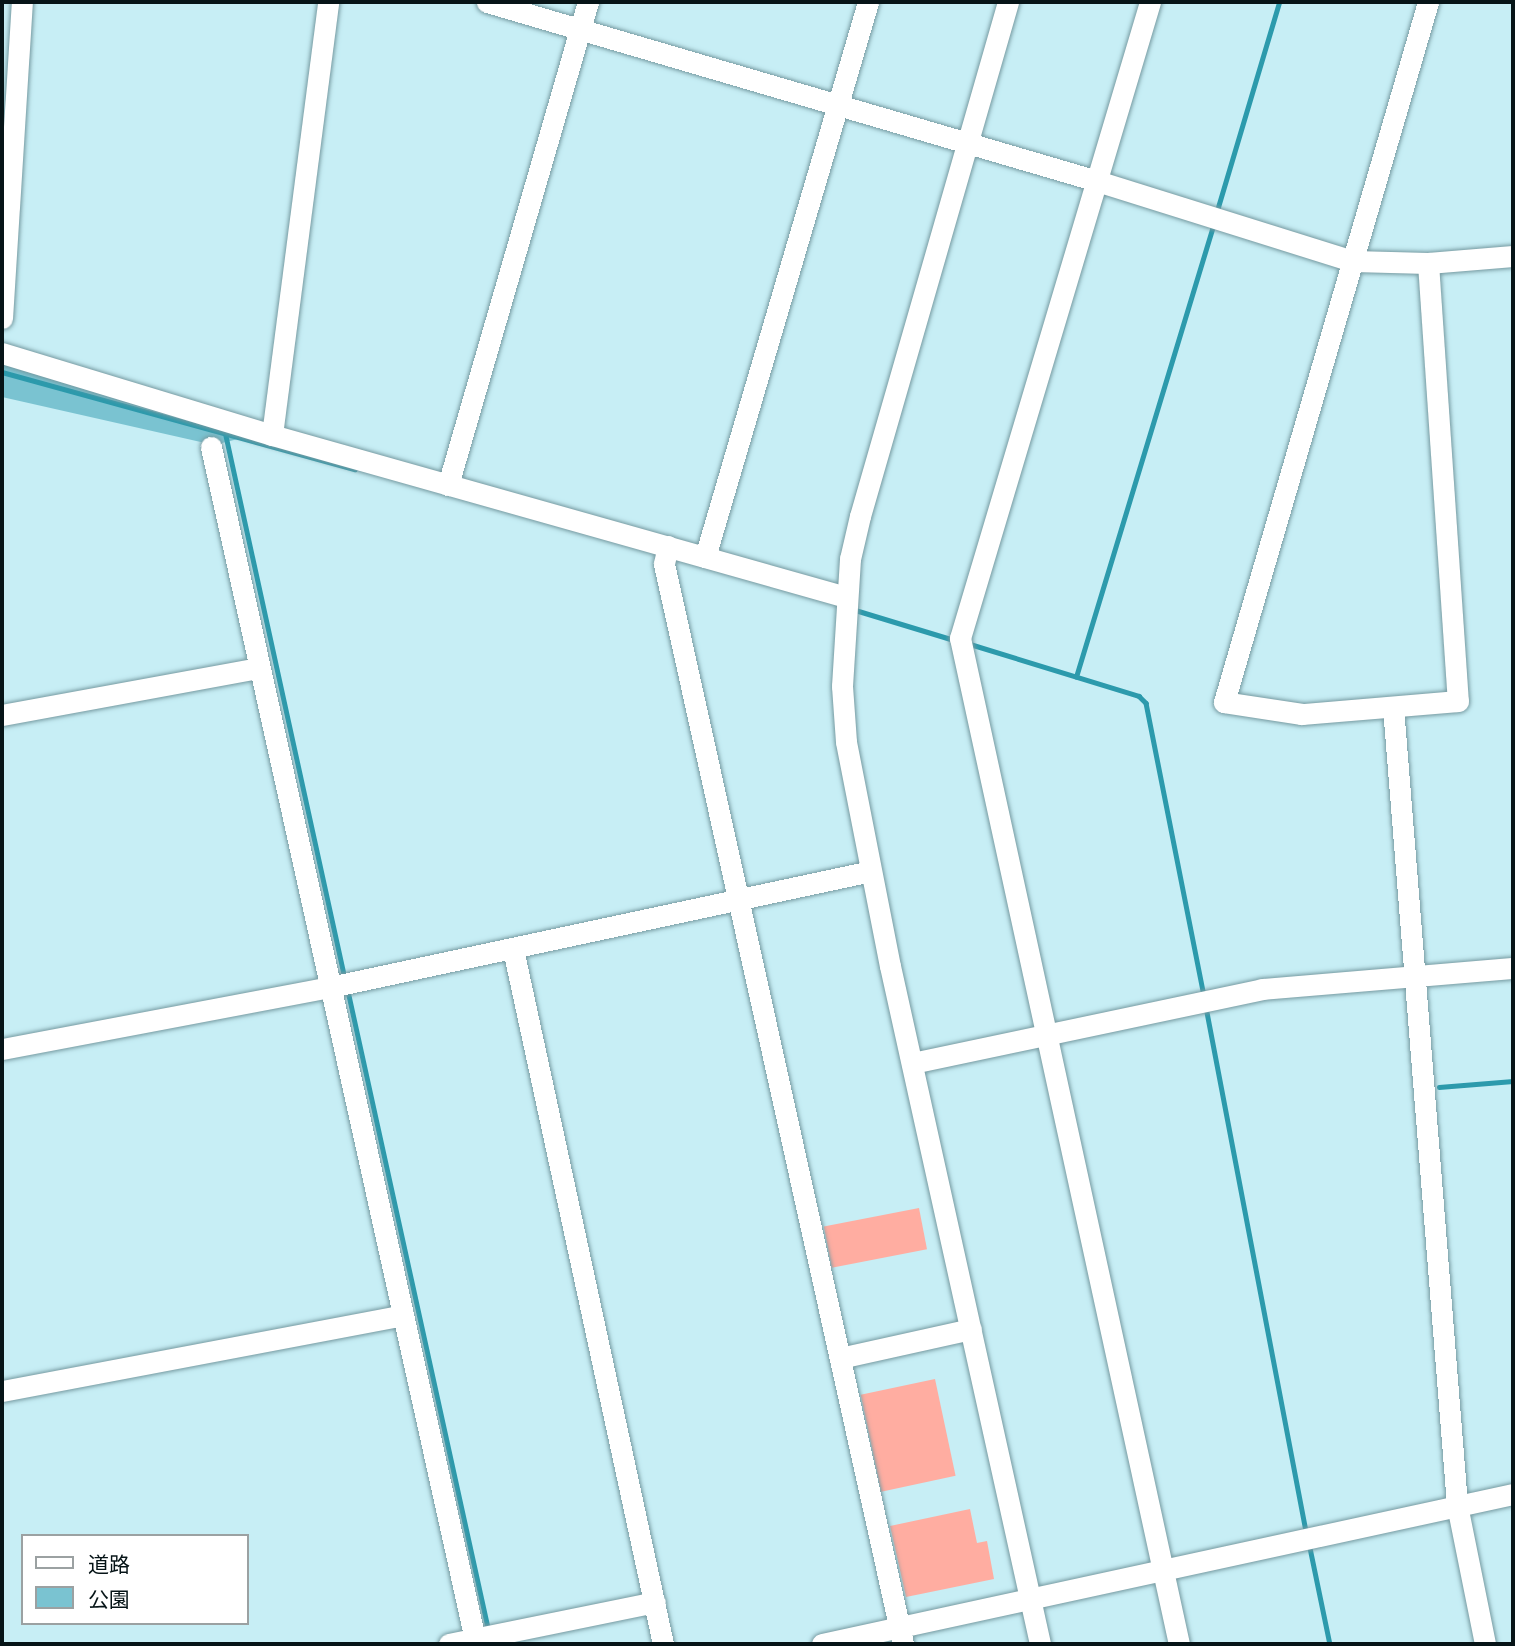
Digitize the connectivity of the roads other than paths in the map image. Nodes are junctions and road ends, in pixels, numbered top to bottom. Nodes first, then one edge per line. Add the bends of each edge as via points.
1 (22, 2) edge
2 (328, 2) edge
3 (487, 2) edge
4 (588, 2) edge
5 (868, 2) edge
6 (1008, 2) edge
7 (1150, 2) edge
8 (1428, 2) edge
9 (580, 29) junction
10 (837, 104) junction
11 (967, 143) junction
12 (1097, 181) junction
13 (1513, 256) edge
14 (1353, 261) junction
15 (1427, 263) junction
16 (2, 318) edge
17 (2, 353) edge
18 (272, 435) junction
19 (211, 447) dead end
20 (447, 485) junction
21 (668, 547) junction
22 (705, 557) junction
23 (846, 597) junction
24 (259, 668) junction
25 (1392, 707) junction
26 (2, 715) edge
27 (871, 871) junction
28 (738, 900) junction
29 (513, 949) junction
30 (1513, 968) edge
31 (1418, 976) junction
32 (330, 987) junction
33 (1045, 1034) junction
34 (2, 1049) edge
35 (912, 1063) junction
36 (403, 1315) junction
37 (971, 1329) junction
38 (840, 1358) junction
39 (2, 1391) edge
40 (1513, 1494) edge
41 (1457, 1505) junction
42 (1162, 1569) junction
43 (1030, 1598) junction
44 (655, 1602) junction
45 (901, 1636) edge
46 (475, 1642) edge
47 (449, 1644) edge
48 (663, 1644) edge
49 (822, 1644) edge
50 (1040, 1644) edge
51 (1179, 1644) edge
52 (1485, 1644) edge

1 - 16 street
2 - 18 street
3 - 9 street
4 - 9 street
5 - 10 street
6 - 11 street
7 - 12 street
8 - 14 street
9 - 10 street
9 - 20 street
10 - 11 street
10 - 22 street
11 - 12 street
11 - 23 street via 860,516
12 - 14 street
12 - 33 street via 960,638
13 - 15 street
14 - 15 street
14 - 25 street via 1224,702 1302,714
15 - 25 street via 1458,701
17 - 18 street
18 - 20 street
19 - 24 street
20 - 21 street
21 - 22 street
21 - 28 street via 664,564
22 - 23 street
23 - 27 street via 842,675 846,742
24 - 26 street
24 - 32 street
25 - 31 street
27 - 28 street
27 - 35 street
28 - 29 street
28 - 38 street
29 - 32 street
29 - 44 street
30 - 31 street
31 - 33 street via 1262,989
31 - 41 street
32 - 34 street
32 - 36 street
33 - 35 street
33 - 42 street
35 - 37 street
36 - 39 street
36 - 46 street
37 - 38 street
37 - 43 street
38 - 45 street
40 - 41 street
41 - 42 street
41 - 52 street
42 - 43 street
42 - 51 street
43 - 45 street
43 - 50 street
44 - 46 street
44 - 48 street
45 - 49 street
46 - 47 street

